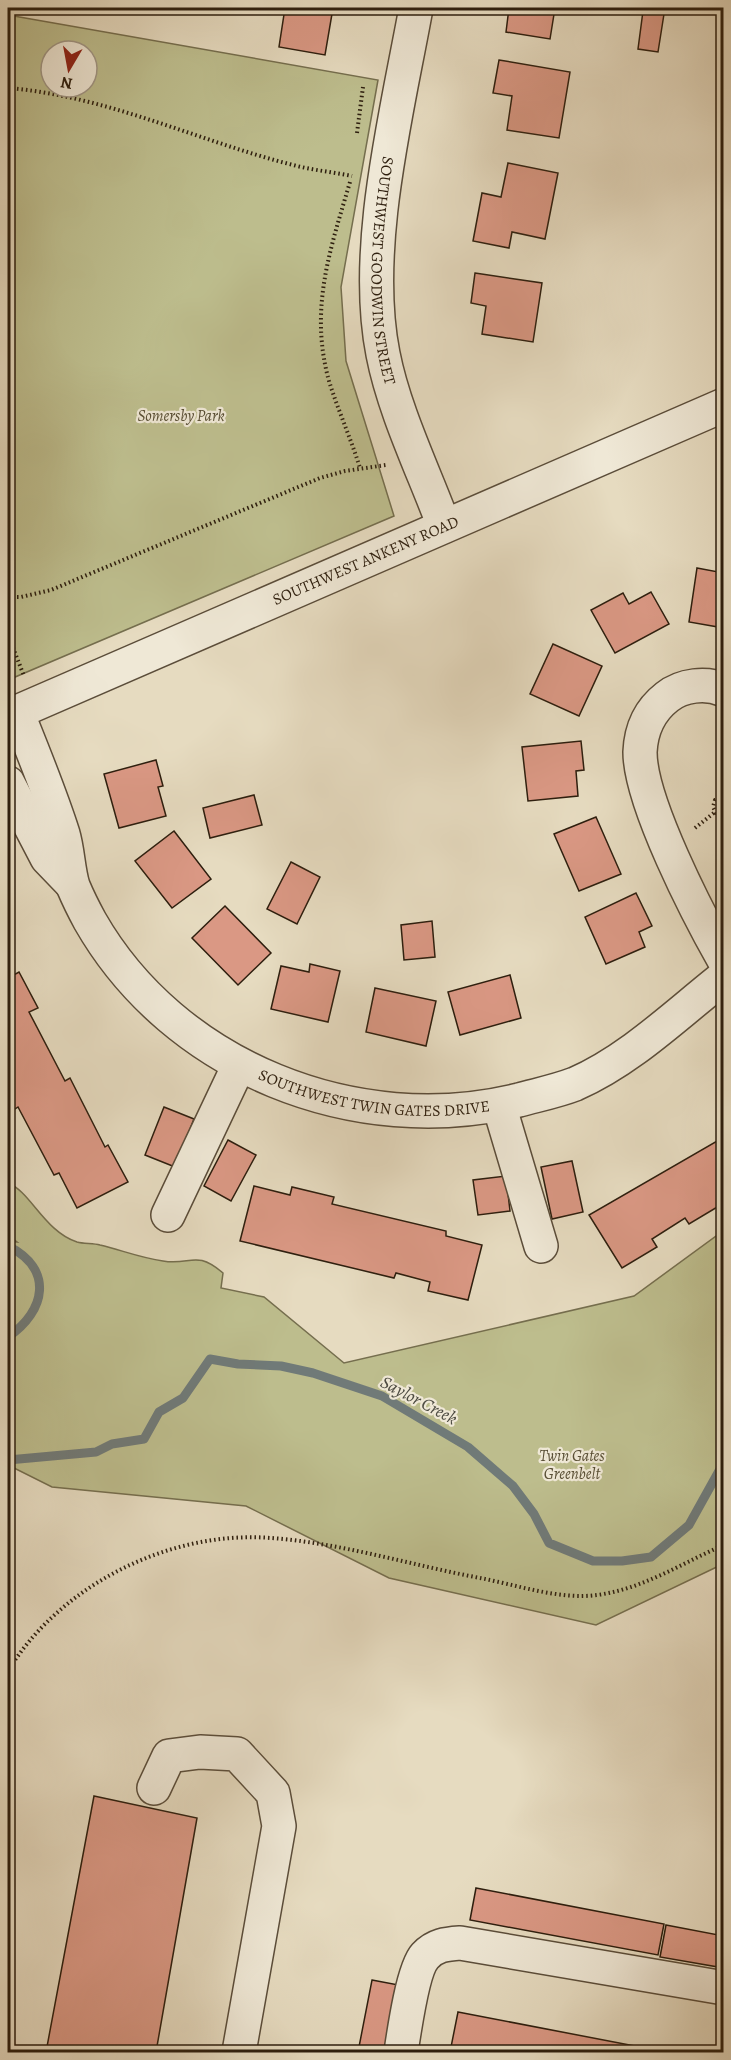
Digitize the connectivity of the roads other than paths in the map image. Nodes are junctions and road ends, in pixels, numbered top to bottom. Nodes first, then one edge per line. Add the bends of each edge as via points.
1 (416, 8) edge
2 (723, 405) edge
3 (444, 526) junction
4 (723, 690) edge
5 (12, 714) edge
6 (8, 783) edge
7 (73, 886) junction
8 (723, 960) edge
9 (723, 977) edge
10 (239, 1065) junction
11 (499, 1105) junction
12 (168, 1215) dead end
13 (541, 1246) dead end
14 (154, 1788) dead end
15 (723, 1988) edge
16 (239, 2052) edge
17 (401, 2052) edge

1 - 3 street, SOUTHWEST GOODWIN STREET via 397,110 376,267 377,315 383,356
2 - 3 street, SOUTHWEST ANKENY ROAD
3 - 5 street, SOUTHWEST ANKENY ROAD
4 - 8 street via 696,685 670,695 656,706 643,728 640,751 642,772 655,812
5 - 7 street, SOUTHWEST TWIN GATES DRIVE via 63,836
6 - 7 street, SOUTHWEST TWIN GATES DRIVE via 47,858
7 - 10 street, SOUTHWEST TWIN GATES DRIVE via 112,954 148,998
9 - 11 street, SOUTHWEST TWIN GATES DRIVE via 616,1060 575,1084
10 - 11 street, SOUTHWEST TWIN GATES DRIVE via 287,1088 386,1109 440,1112
10 - 12 street
11 - 13 street
14 - 16 street via 169,1755 200,1752 237,1754 273,1793 279,1827
15 - 17 street via 460,1943 440,1945 424,1956

